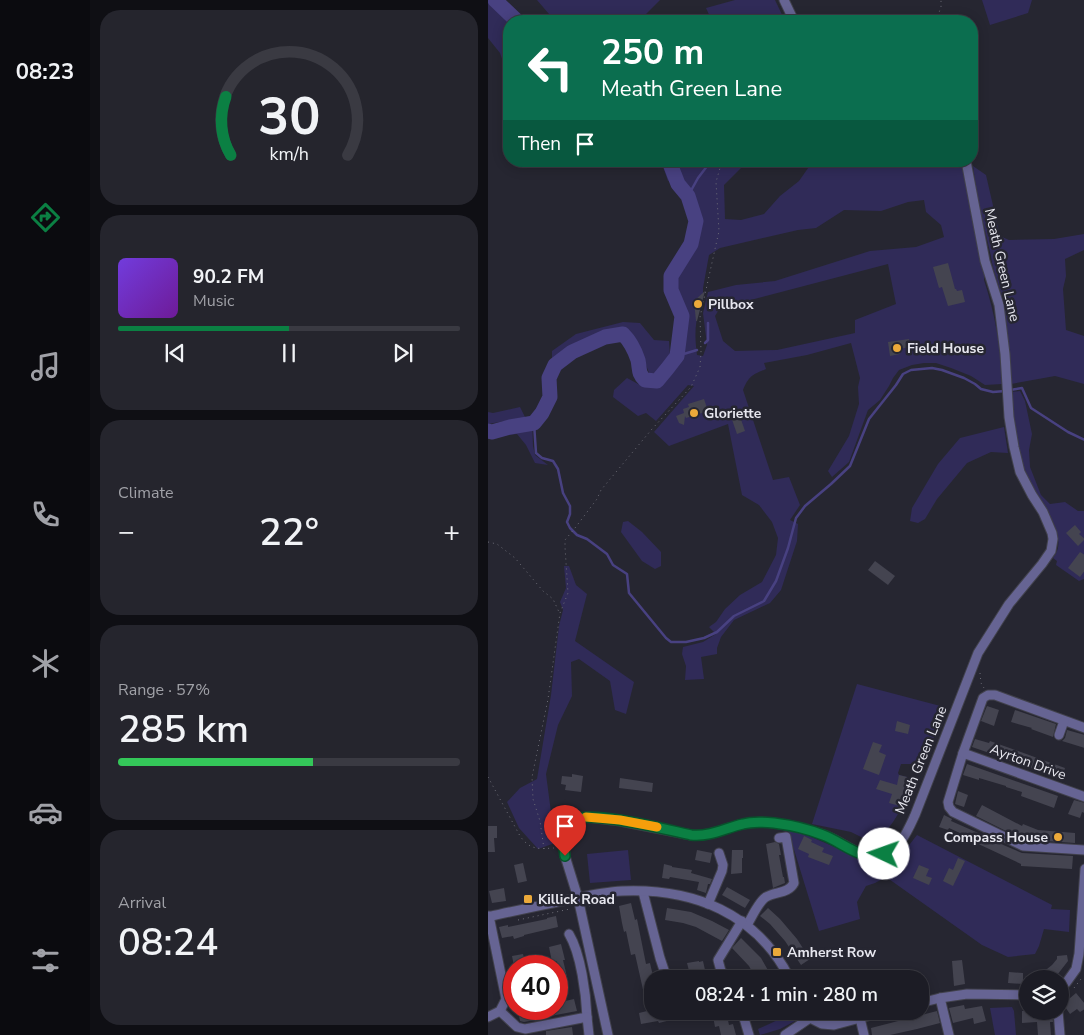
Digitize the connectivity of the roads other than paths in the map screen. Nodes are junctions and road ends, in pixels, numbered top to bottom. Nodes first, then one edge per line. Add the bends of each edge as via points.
1 (784, 0) edge
2 (791, 15) edge
3 (967, 167) edge
4 (1064, 721) junction
5 (1084, 728) edge
6 (1059, 735) dead end
7 (963, 753) junction
8 (1084, 797) edge
9 (778, 838) dead end
10 (1084, 850) edge
11 (719, 853) dead end
12 (1084, 869) edge
13 (643, 892) junction
14 (578, 898) junction
15 (708, 904) junction
16 (489, 916) edge
17 (745, 923) junction
18 (1082, 932) edge
19 (569, 934) dead end
20 (1082, 955) edge
21 (664, 970) edge
22 (721, 970) edge
23 (784, 970) edge
24 (1069, 979) edge
25 (1019, 995) edge
26 (940, 998) junction
27 (929, 1001) edge
28 (500, 1011) junction
29 (488, 1017) edge
30 (587, 1017) junction
31 (744, 1020) edge
32 (802, 1020) edge
33 (816, 1020) edge
34 (853, 1020) edge
35 (860, 1020) edge
36 (1059, 1020) edge
37 (589, 1035) edge
38 (608, 1035) edge
39 (749, 1035) edge
40 (785, 1035) edge
41 (864, 1035) edge
42 (949, 1035) edge
43 (1060, 1035) edge

1 - 2 street
3 - 14 street, Meath Green Lane via 985,261 999,305 1014,447 1020,472 1043,512 1053,539 1047,558 1009,604 978,653 915,815 893,850 876,856 864,855 822,834 774,823 744,823 699,836 620,820 587,817 573,820 565,830 564,848
4 - 5 street
4 - 6 street
4 - 7 street via 988,695
7 - 8 street, Ayrton Drive
7 - 10 street via 948,802 953,812 1023,846
9 - 17 street via 786,837 794,883 788,890 762,900
11 - 15 street via 722,872
12 - 18 street
13 - 14 street via 623,891
13 - 15 street via 663,892
13 - 21 street
14 - 16 street
14 - 38 street, Meath Green Lane
15 - 17 street
16 - 28 street via 506,999
17 - 22 street via 718,960
17 - 23 street via 771,948
18 - 20 street
19 - 30 street via 575,944
20 - 24 street
25 - 26 street via 967,994
26 - 27 street
26 - 42 street
28 - 29 street
28 - 30 street via 516,1027 525,1029
30 - 37 street
31 - 39 street
32 - 40 street
33 - 34 street via 834,1025
35 - 41 street
36 - 43 street

